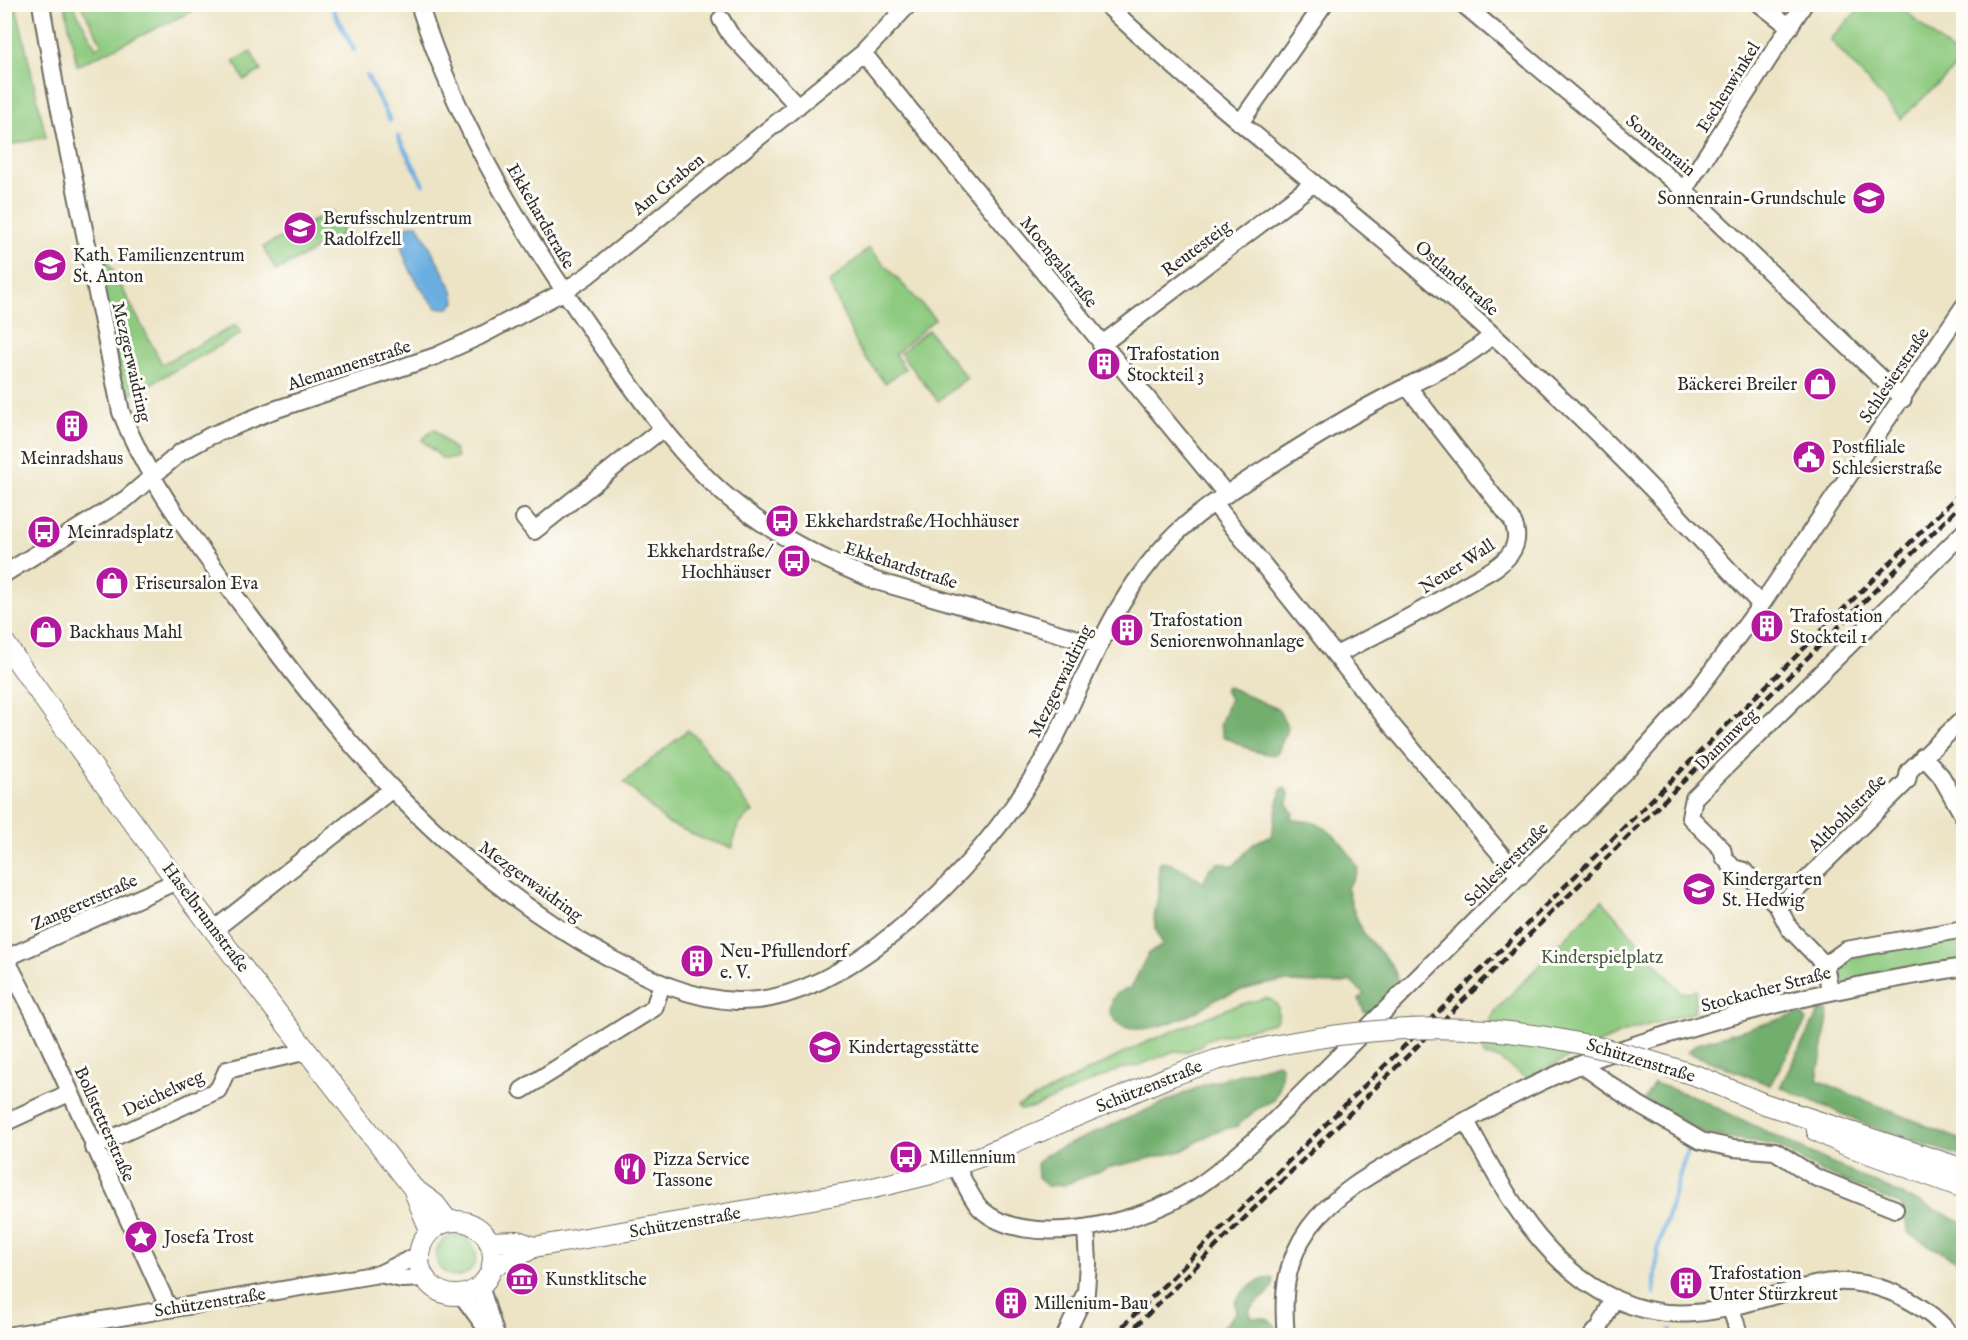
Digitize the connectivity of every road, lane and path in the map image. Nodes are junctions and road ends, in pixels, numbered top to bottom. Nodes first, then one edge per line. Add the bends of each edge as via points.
1 (41, 4) edge
2 (419, 4) edge
3 (909, 4) edge
4 (1106, 4) edge
5 (1324, 4) edge
6 (1463, 4) edge
7 (1760, 4) edge
8 (1804, 4) edge
9 (721, 19) dead end
10 (1790, 27) junction
11 (862, 53) junction
12 (798, 106) junction
13 (1240, 123) junction
14 (1314, 183) junction
15 (1684, 190) junction
16 (563, 292) junction
17 (1964, 306) edge
18 (1492, 335) junction
19 (1101, 345) junction
20 (1407, 386) junction
21 (1903, 399) junction
22 (662, 429) junction
23 (150, 479) junction
24 (1220, 498) junction
25 (524, 518) dead end
26 (1964, 532) edge
27 (4, 574) edge
28 (1761, 605) junction
29 (4, 642) edge
30 (1099, 645) junction
31 (1336, 655) junction
32 (1964, 718) edge
33 (1923, 756) junction
34 (391, 790) junction
35 (1964, 817) edge
36 (1520, 877) junction
37 (179, 880) junction
38 (1779, 908) junction
39 (215, 929) junction
40 (1964, 929) edge
41 (5, 957) edge
42 (1826, 965) junction
43 (1964, 967) edge
44 (662, 984) junction
45 (1830, 990) junction
46 (308, 1051) junction
47 (1582, 1065) junction
48 (522, 1090) dead end
49 (69, 1093) junction
50 (1767, 1105) junction
51 (1466, 1121) junction
52 (4, 1123) edge
53 (93, 1146) junction
54 (956, 1166) junction
55 (1964, 1169) edge
56 (413, 1188) junction
57 (1964, 1188) edge
58 (1896, 1209) dead end
59 (448, 1221) junction
60 (1086, 1228) junction
61 (430, 1231) junction
62 (489, 1242) junction
63 (534, 1247) junction
64 (419, 1255) junction
65 (492, 1265) junction
66 (379, 1274) junction
67 (424, 1278) junction
68 (480, 1286) junction
69 (461, 1294) junction
70 (1614, 1299) junction
71 (169, 1309) junction
72 (1731, 1309) junction
73 (6, 1335) edge
74 (494, 1335) edge
75 (1065, 1335) edge
76 (1286, 1335) edge
77 (1592, 1335) edge
78 (1740, 1335) edge
79 (1952, 1335) edge

1 - 23 street, Mezgerwaidring via 121,412
2 - 16 street, Ekkehardstraße via 451,93 525,232
3 - 11 street, Am Graben
4 - 13 street, Ostlandstraße via 1168,64
5 - 13 street
6 - 15 street, Sonnenrain
7 - 10 street
8 - 10 street, Eschenwinkel
9 - 12 street via 730,34
10 - 15 street, Eschenwinkel
11 - 12 street, Am Graben
11 - 19 street, Moengalstraße
12 - 16 street, Am Graben
13 - 14 street, Ostlandstraße
14 - 18 street, Ostlandstraße
14 - 19 street, Reutesteig
15 - 21 street, Sonnenrain
16 - 22 street, Ekkehardstraße
16 - 23 street, Alemannenstraße via 436,356 234,425 182,452
17 - 21 street, Schlesierstraße
18 - 20 street, Mezgerwaidring via 1473,353
18 - 28 street, Ostlandstraße via 1679,515
19 - 24 street, Moengalstraße
20 - 24 street, Mezgerwaidring via 1308,441
20 - 31 street, Neuer Wall via 1512,520 1516,542 1509,556 1494,568 1417,614
21 - 28 street, Schlesierstraße
22 - 25 street via 534,531
22 - 30 street, Ekkehardstraße via 724,495 810,552 876,581
23 - 27 street, Alemannenstraße via 126,499
23 - 34 street, Mezgerwaidring via 303,687
24 - 30 street, Mezgerwaidring via 1163,546 1116,610
24 - 31 street
26 - 38 street, Dammweg via 1694,798 1690,817 1722,849 1733,868 1744,871
28 - 36 street, Schlesierstraße via 1697,691 1629,767
29 - 37 main road, Haselbrunnstraße
30 - 44 street, Mezgerwaidring via 1052,744 1016,804 968,861 895,932 840,970 776,996 736,1001 692,995
31 - 36 street
32 - 33 street, Altbohlstraße
33 - 35 street via 1941,776
33 - 38 street, Altbohlstraße via 1909,771 1906,781
34 - 39 street
34 - 44 street, Mezgerwaidring via 446,842 523,903 589,947
36 - 60 street, Schlesierstraße via 1218,1173 1181,1197 1135,1217
37 - 39 main road, Haselbrunnstraße
37 - 41 street, Zangererstraße
38 - 42 street, Dammweg via 1789,928
39 - 46 main road, Haselbrunnstraße
40 - 42 street via 1846,950
41 - 49 street, Bollstetterstraße
42 - 45 street
43 - 45 street, Stockacher Straße
44 - 48 street via 654,1008
45 - 47 street, Stockacher Straße via 1615,1051
46 - 53 street, Deichelweg via 227,1070 218,1090
46 - 56 main road, Haselbrunnstraße
47 - 51 street, Stockacher Straße
47 - 58 street via 1639,1105 1701,1141 1775,1151 1815,1177
49 - 52 street
49 - 53 street, Bollstetterstraße
50 - 54 main road, Schützenstraße, bridge via 1700,1077 1578,1041 1493,1029 1403,1028 1337,1034 1273,1046 1171,1076
50 - 55 main road, Schützenstraße
50 - 57 main road, Schützenstraße via 1843,1144
51 - 70 street via 1528,1227 1579,1276
51 - 76 street, Stockacher Straße via 1380,1169 1320,1213 1297,1249 1285,1279
53 - 71 street, Bollstetterstraße
54 - 60 street, Schlesierstraße via 980,1209 996,1219 1018,1227
54 - 63 main road, Schützenstraße via 865,1190
56 - 59 main road, Haselbrunnstraße via 435,1204
56 - 61 main road, Haselbrunnstraße
59 - 61 main road
59 - 62 main road via 468,1222 484,1233
60 - 75 street via 1086,1292
61 - 64 main road
62 - 63 main road, Schützenstraße via 518,1241
62 - 65 main road
63 - 65 main road, Schützenstraße via 512,1260
64 - 66 street, Schützenstraße
64 - 67 main road
65 - 68 main road
66 - 67 street, Schützenstraße
66 - 71 street, Schützenstraße
67 - 69 main road via 444,1293
68 - 69 main road
68 - 74 street
69 - 74 street
70 - 72 street via 1663,1314
70 - 77 street
71 - 73 street, Schützenstraße
72 - 78 street
72 - 79 street via 1816,1284 1861,1282 1928,1311

